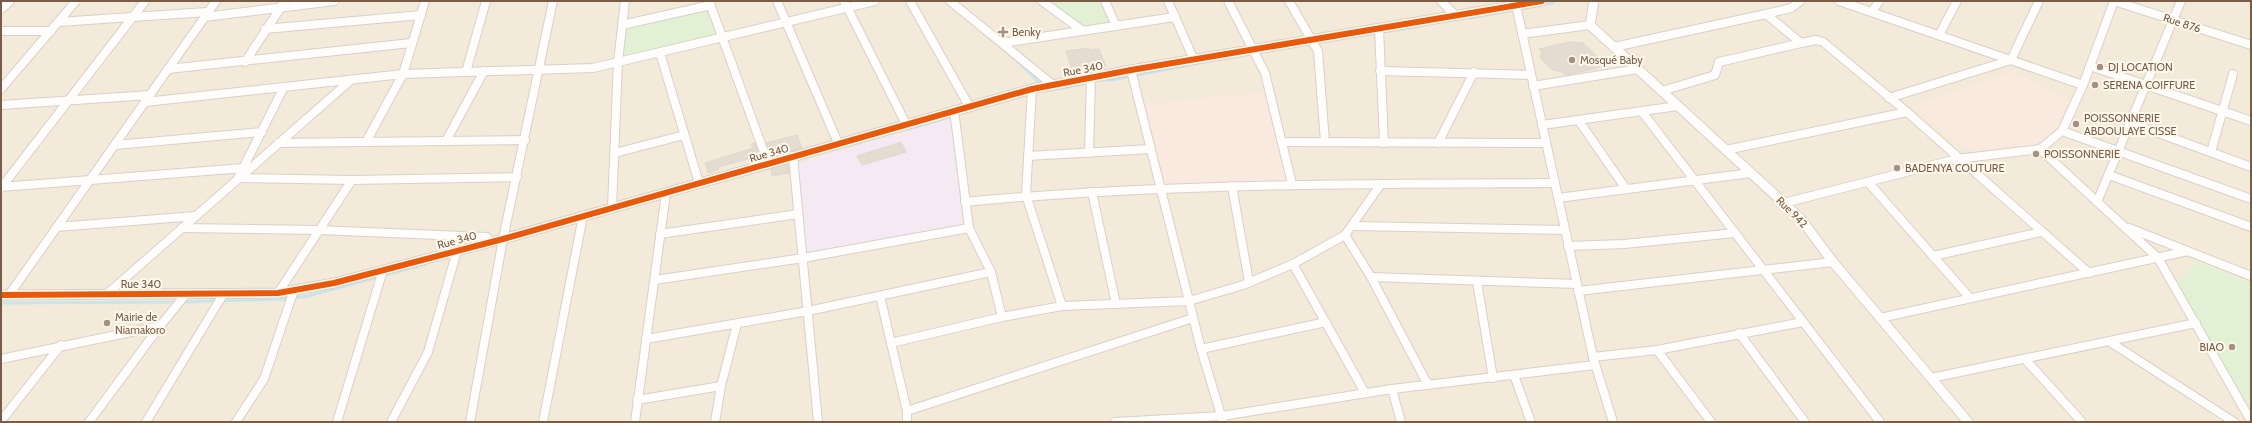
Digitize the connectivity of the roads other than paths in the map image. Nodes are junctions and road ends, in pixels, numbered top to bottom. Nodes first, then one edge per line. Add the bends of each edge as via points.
1 (10, 1) edge
2 (76, 1) edge
3 (145, 1) edge
4 (216, 1) edge
5 (285, 1) edge
6 (334, 1) edge
7 (426, 1) edge
8 (486, 1) edge
9 (552, 1) edge
10 (625, 1) edge
11 (777, 1) edge
12 (875, 1) edge
13 (910, 1) edge
14 (950, 1) edge
15 (1042, 1) edge
16 (1104, 1) edge
17 (1168, 1) edge
18 (1228, 1) edge
19 (1289, 1) edge
20 (1441, 1) edge
21 (1542, 1) edge
22 (1594, 1) edge
23 (1800, 1) edge
24 (1839, 1) edge
25 (1879, 1) edge
26 (1957, 1) edge
27 (2039, 1) edge
28 (2114, 1) edge
29 (2181, 1) edge
30 (710, 3) edge
31 (1513, 3) edge
32 (846, 4) edge
33 (281, 8) junction
34 (1, 9) edge
35 (1872, 12) junction
36 (1766, 14) junction
37 (206, 15) junction
38 (421, 15) junction
39 (1455, 15) junction
40 (133, 17) junction
41 (1175, 17) junction
42 (2174, 21) junction
43 (58, 22) junction
44 (786, 22) junction
45 (622, 25) junction
46 (1590, 25) junction
47 (1116, 26) junction
48 (1379, 28) junction
49 (265, 29) junction
50 (1083, 30) junction
51 (1, 31) edge
52 (51, 31) junction
53 (1522, 34) junction
54 (1939, 35) junction
55 (722, 38) junction
56 (1311, 39) junction
57 (411, 43) junction
58 (1002, 43) junction
59 (1801, 43) junction
60 (2251, 45) edge
61 (1614, 47) junction
62 (1254, 50) junction
63 (660, 52) junction
64 (1194, 60) junction
65 (2011, 60) junction
66 (245, 62) junction
67 (618, 62) junction
68 (2090, 66) junction
69 (168, 69) junction
70 (1638, 69) junction
71 (540, 70) junction
72 (1131, 70) junction
73 (484, 71) junction
74 (1380, 71) junction
75 (466, 72) junction
76 (1474, 72) junction
77 (403, 74) junction
78 (2233, 74) dead end
79 (1531, 75) junction
80 (1091, 77) junction
81 (351, 80) junction
82 (1053, 85) junction
83 (2083, 85) junction
84 (2147, 85) junction
85 (1534, 86) junction
86 (284, 87) junction
87 (1, 89) edge
88 (1032, 89) junction
89 (1662, 91) junction
90 (147, 98) junction
91 (1889, 98) junction
92 (68, 101) junction
93 (1, 105) edge
94 (969, 106) junction
95 (1678, 106) junction
96 (954, 110) junction
97 (2222, 111) junction
98 (1643, 112) junction
99 (1907, 112) junction
100 (1579, 121) junction
101 (2251, 121) edge
102 (2130, 123) junction
103 (906, 124) junction
104 (1542, 125) junction
105 (2062, 131) junction
106 (262, 132) junction
107 (684, 135) junction
108 (525, 140) junction
109 (446, 141) junction
110 (366, 142) junction
111 (1282, 142) junction
112 (1325, 142) junction
113 (278, 143) junction
114 (838, 143) junction
115 (1384, 143) junction
116 (1438, 143) junction
117 (1546, 143) junction
118 (114, 145) junction
119 (1150, 149) junction
120 (2040, 149) junction
121 (1726, 150) junction
122 (2118, 151) junction
123 (2211, 152) junction
124 (615, 153) junction
125 (1089, 153) junction
126 (793, 156) junction
127 (1028, 156) junction
128 (1957, 159) junction
129 (768, 163) junction
130 (2251, 166) edge
131 (244, 168) junction
132 (1751, 173) junction
133 (2109, 175) junction
134 (517, 177) junction
135 (238, 178) junction
136 (90, 180) junction
137 (352, 180) junction
138 (1695, 180) junction
139 (1868, 182) junction
140 (699, 183) junction
141 (1292, 184) junction
142 (1381, 184) junction
143 (1555, 184) junction
144 (1232, 186) junction
145 (1, 187) edge
146 (1160, 188) junction
147 (1626, 189) junction
148 (1092, 192) junction
149 (666, 193) junction
150 (1026, 195) junction
151 (1558, 198) junction
152 (2251, 199) edge
153 (966, 202) junction
154 (2097, 202) junction
155 (1784, 203) junction
156 (612, 208) junction
157 (798, 214) junction
158 (196, 216) junction
159 (583, 216) junction
160 (1353, 226) junction
161 (57, 227) junction
162 (2125, 227) junction
163 (2251, 227) edge
164 (182, 228) junction
165 (969, 228) junction
166 (318, 230) junction
167 (1565, 230) junction
168 (2041, 232) junction
169 (1735, 233) junction
170 (660, 234) junction
171 (1345, 235) junction
172 (503, 239) junction
173 (489, 242) junction
174 (1568, 246) junction
175 (457, 251) junction
176 (2188, 251) junction
177 (1933, 256) junction
178 (803, 258) junction
179 (2158, 258) junction
180 (1833, 262) junction
181 (1293, 264) junction
182 (383, 270) junction
183 (1765, 271) junction
184 (991, 272) junction
185 (2089, 273) junction
186 (1371, 276) junction
187 (2251, 276) edge
188 (655, 280) junction
189 (1249, 282) junction
190 (1477, 282) junction
191 (1577, 288) junction
192 (294, 290) junction
193 (224, 293) junction
194 (278, 293) junction
195 (107, 294) junction
196 (186, 294) junction
197 (5, 295) edge
198 (880, 296) junction
199 (1970, 298) junction
200 (1189, 301) junction
201 (1116, 304) junction
202 (1062, 306) junction
203 (808, 311) junction
204 (1002, 317) junction
205 (1193, 318) junction
206 (1880, 318) junction
207 (1326, 322) junction
208 (1803, 322) junction
209 (2196, 323) junction
210 (737, 324) junction
211 (160, 326) junction
212 (1739, 333) junction
213 (646, 339) junction
214 (2110, 342) junction
215 (891, 343) junction
216 (61, 345) junction
217 (1201, 349) junction
218 (1657, 350) junction
219 (1, 358) edge
220 (2025, 359) junction
221 (1594, 361) junction
222 (1514, 375) junction
223 (1493, 378) junction
224 (1931, 378) junction
225 (721, 386) junction
226 (1428, 386) junction
227 (1392, 389) junction
228 (1365, 393) junction
229 (637, 400) junction
230 (907, 411) junction
231 (1222, 419) edge
232 (1, 421) edge
233 (2251, 421) edge
234 (89, 422) edge
235 (146, 422) edge
236 (236, 422) edge
237 (337, 422) edge
238 (391, 422) edge
239 (470, 422) edge
240 (542, 422) edge
241 (635, 422) edge
242 (715, 422) edge
243 (818, 422) edge
244 (907, 422) edge
245 (1115, 422) edge
246 (1401, 422) edge
247 (1531, 422) edge
248 (1613, 422) edge
249 (1711, 422) edge
250 (1805, 422) edge
251 (1880, 422) edge
252 (1968, 422) edge
253 (2082, 422) edge
254 (2234, 422) edge

1 - 34 street
2 - 43 street
3 - 40 street
4 - 37 street
5 - 33 street
6 - 33 street
7 - 38 street
8 - 75 street
9 - 71 street
10 - 45 street
11 - 44 street
12 - 32 street
13 - 94 street
14 - 58 street
15 - 50 street
16 - 47 street
17 - 41 street
18 - 62 street
19 - 56 street
20 - 39 street
21 - 31 street, Rue 340
22 - 46 street
23 - 36 street via 1791,8
24 - 35 street
25 - 35 street
26 - 54 street
27 - 65 street
28 - 42 street, Rue 876
28 - 68 street
29 - 42 street
30 - 45 street
30 - 55 street
31 - 39 street, Rue 340
31 - 53 street
32 - 44 street
32 - 103 street
33 - 37 street
33 - 49 street
35 - 54 street
36 - 59 street
36 - 61 street
37 - 40 street
37 - 69 street
38 - 49 street
38 - 57 street
39 - 48 street, Rue 340
40 - 43 street
40 - 92 street
41 - 47 street
41 - 64 street
42 - 60 street, Rue 876
42 - 84 street
43 - 52 street
44 - 55 street
44 - 114 street
45 - 67 street
46 - 53 street
46 - 61 street, Rue 942
47 - 50 street
48 - 56 street, Rue 340
48 - 74 street
49 - 66 street
50 - 58 street
51 - 52 street
52 - 87 street
53 - 79 street
54 - 65 street
55 - 63 street
55 - 129 street
56 - 62 street, Rue 340
56 - 112 street via 1318,51
57 - 66 street
57 - 77 street
58 - 82 street
59 - 89 street via 1719,62 1716,75
59 - 91 street via 1816,40 1822,42
61 - 70 street, Rue 942
62 - 64 street, Rue 340
62 - 111 street via 1265,73
63 - 67 street
63 - 107 street
64 - 72 street, Rue 340
65 - 83 street
65 - 91 street
66 - 69 street
67 - 71 street via 593,68
67 - 124 street
68 - 83 street
68 - 84 street
69 - 90 street
70 - 85 street
70 - 89 street, Rue 942
71 - 73 street
71 - 108 street
72 - 80 street, Rue 340
72 - 119 street
73 - 75 street
73 - 109 street
74 - 76 street
74 - 115 street
75 - 77 street
76 - 79 street
76 - 116 street
77 - 81 street
77 - 110 street
78 - 97 street
79 - 85 street
80 - 82 street, Rue 340
80 - 125 street
81 - 86 street
81 - 113 street
82 - 88 street, Rue 340
83 - 105 street
84 - 97 street
84 - 102 street
85 - 104 street
86 - 90 street
86 - 106 street
88 - 94 street, Rue 340
88 - 127 street
89 - 95 street, Rue 942
90 - 92 street
90 - 118 street
91 - 99 street
92 - 93 street
92 - 145 street
94 - 96 street, Rue 340
95 - 98 street
95 - 121 street, Rue 942
96 - 103 street, Rue 340
96 - 153 street
97 - 101 street
97 - 123 street
98 - 100 street
98 - 138 street
99 - 121 street
99 - 128 street
100 - 104 street
100 - 147 street
102 - 122 street
102 - 123 street
103 - 114 street, Rue 340
104 - 117 street
105 - 120 street
105 - 122 street
106 - 118 street
106 - 131 street
107 - 124 street
107 - 140 street
108 - 109 street
108 - 134 street
109 - 110 street
110 - 113 street
111 - 112 street
111 - 141 street
112 - 115 street
113 - 135 street
114 - 126 street, Rue 340
115 - 116 street
116 - 117 street
117 - 143 street
118 - 136 street
119 - 125 street
119 - 146 street
120 - 128 street
120 - 154 street
121 - 132 street, Rue 942
122 - 133 street
122 - 152 street
123 - 130 street
124 - 156 street
125 - 127 street
126 - 129 street, Rue 340
126 - 157 street
127 - 150 street
128 - 139 street
128 - 168 street
129 - 140 street, Rue 340
131 - 135 street
131 - 136 street
132 - 138 street
132 - 155 street, Rue 942
133 - 154 street
133 - 163 street
134 - 137 street
134 - 172 street
135 - 137 street
135 - 158 street
136 - 145 street
136 - 161 street
137 - 166 street
138 - 147 street
138 - 169 street
139 - 155 street
139 - 177 street
140 - 149 street, Rue 340
141 - 142 street
141 - 144 street
142 - 143 street
142 - 160 street
143 - 151 street
144 - 146 street
144 - 189 street
146 - 148 street
146 - 200 street
147 - 151 street
148 - 150 street
148 - 201 street
149 - 156 street, Rue 340
149 - 170 street
150 - 153 street
150 - 202 street
151 - 167 street
153 - 165 street
154 - 162 street
155 - 180 street, Rue 942 via 1801,219
156 - 159 street, Rue 340
157 - 170 street
157 - 178 street
158 - 161 street
158 - 164 street
159 - 172 street, Rue 340
159 - 240 street
160 - 167 street
160 - 171 street
161 - 197 street
162 - 176 street
162 - 179 street
164 - 166 street
164 - 195 street
165 - 178 street
165 - 184 street
166 - 173 street via 487,237
166 - 194 street
167 - 174 street
168 - 177 street
168 - 185 street
169 - 174 street via 1624,244
169 - 183 street
170 - 188 street
171 - 181 street
171 - 186 street
172 - 173 street, Rue 340
172 - 239 street
173 - 175 street, Rue 340
174 - 191 street
175 - 182 street, Rue 340
175 - 238 street via 428,352
176 - 179 street
176 - 187 street
177 - 199 street
178 - 188 street
178 - 203 street
179 - 185 street
179 - 209 street
180 - 183 street
180 - 206 street, Rue 942
181 - 189 street
181 - 207 street
182 - 192 street, Rue 340
182 - 237 street
183 - 191 street
183 - 208 street
184 - 198 street
184 - 204 street
185 - 199 street
186 - 190 street
186 - 226 street
188 - 213 street
189 - 200 street
190 - 191 street
190 - 223 street
191 - 221 street
192 - 194 street, Rue 340
192 - 236 street via 264,379
193 - 194 street, Rue 340
193 - 196 street, Rue 340
193 - 235 street
195 - 196 street, Rue 340
195 - 197 street, Rue 340
196 - 211 street
198 - 203 street
198 - 215 street
199 - 206 street
200 - 201 street
200 - 205 street
201 - 202 street
202 - 204 street
203 - 210 street
203 - 243 street
204 - 215 street
205 - 217 street
205 - 230 street
206 - 224 street, Rue 942
207 - 217 street
207 - 228 street
208 - 212 street
208 - 251 street
209 - 214 street
209 - 233 street
210 - 213 street
210 - 225 street
211 - 216 street
211 - 234 street
212 - 218 street
212 - 250 street
213 - 229 street
214 - 220 street
214 - 254 street
215 - 230 street
216 - 219 street
216 - 232 street
217 - 231 street
218 - 221 street
218 - 249 street
220 - 224 street
220 - 253 street
221 - 222 street
221 - 248 street
222 - 223 street
222 - 247 street
223 - 226 street
224 - 252 street, Rue 942
225 - 229 street
225 - 242 street
226 - 227 street
227 - 228 street
227 - 246 street
228 - 231 street
229 - 241 street
230 - 244 street
231 - 245 street

